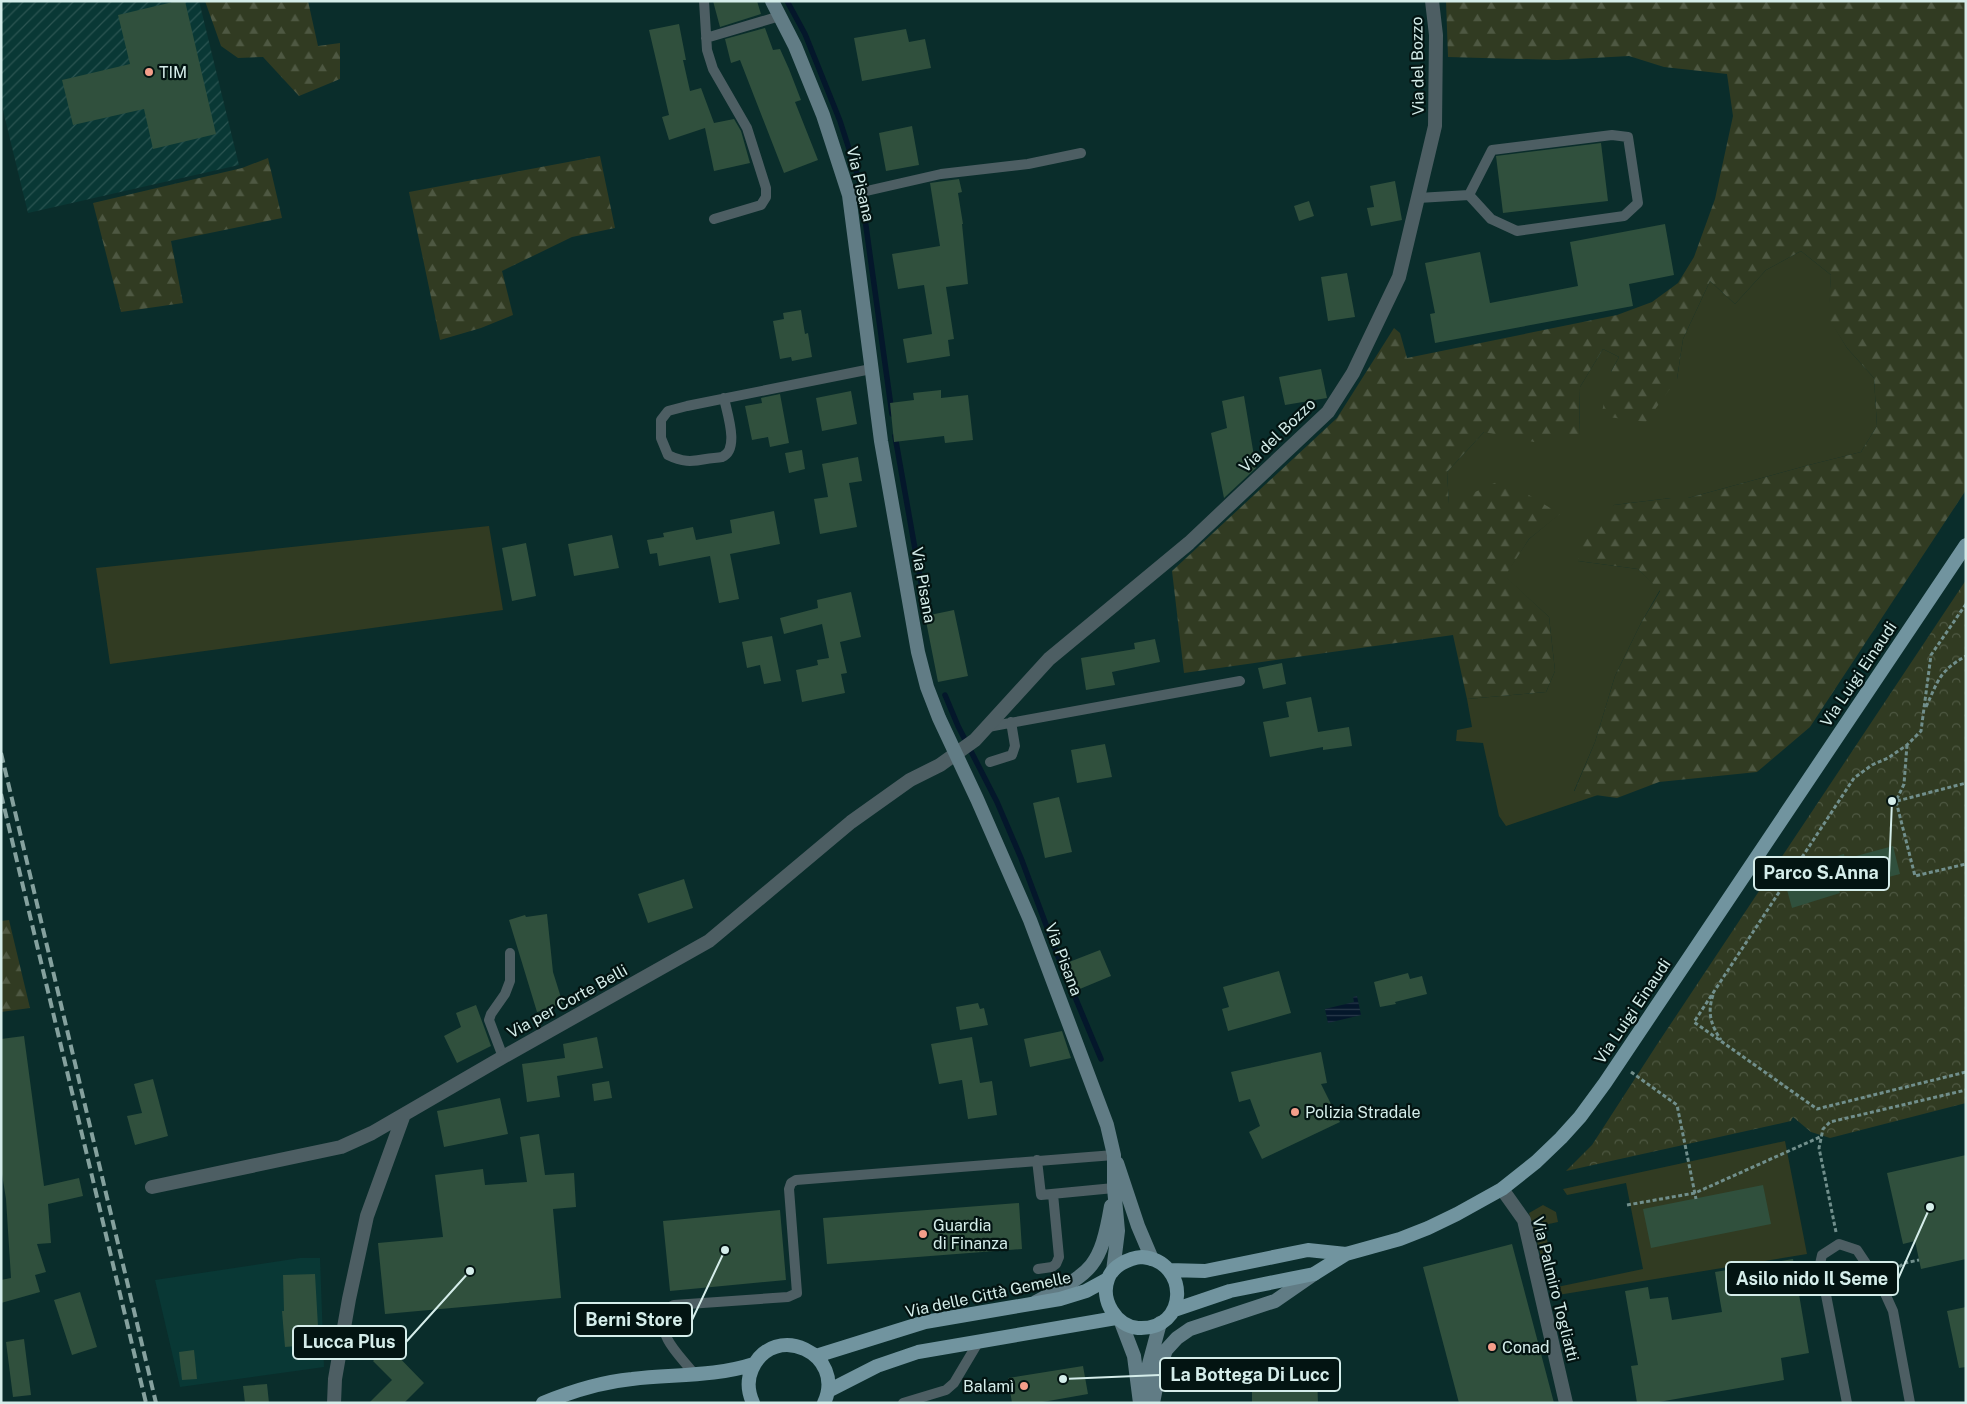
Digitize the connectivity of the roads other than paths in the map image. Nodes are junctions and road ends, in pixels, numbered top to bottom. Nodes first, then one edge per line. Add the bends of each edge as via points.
1 (704, 1) edge
2 (772, 1) edge
3 (1432, 1) edge
4 (780, 16) junction
5 (706, 38) junction
6 (1081, 154) dead end
7 (852, 195) junction
8 (1469, 195) junction
9 (1418, 198) junction
10 (714, 218) dead end
11 (871, 368) junction
12 (724, 398) junction
13 (1966, 544) edge
14 (1240, 680) dead end
15 (1011, 722) junction
16 (988, 727) junction
17 (964, 748) junction
18 (990, 762) dead end
19 (510, 953) dead end
20 (503, 1057) junction
21 (403, 1117) junction
22 (1114, 1155) junction
23 (1037, 1160) junction
24 (152, 1187) dead end
25 (1114, 1188) junction
26 (1502, 1189) junction
27 (1053, 1194) junction
28 (1346, 1254) junction
29 (1152, 1259) junction
30 (1038, 1269) dead end
31 (1169, 1270) junction
32 (1314, 1274) junction
33 (1110, 1275) junction
34 (1034, 1303) junction
35 (1174, 1310) junction
36 (1118, 1320) junction
37 (1160, 1323) junction
38 (979, 1341) junction
39 (816, 1356) junction
40 (754, 1364) junction
41 (695, 1375) junction
42 (826, 1397) edge
43 (334, 1403) edge
44 (543, 1403) edge
45 (753, 1403) edge
46 (903, 1403) edge
47 (1140, 1403) edge
48 (1149, 1403) edge
49 (1154, 1403) edge
50 (1566, 1403) edge
51 (1847, 1403) edge
52 (1910, 1403) edge

1 - 5 lane
2 - 4 main road, Via Pisana
3 - 9 street, Via del Bozzo via 1436,35 1435,126
4 - 5 lane
4 - 7 main road, Via Pisana via 823,115
5 - 10 lane via 713,69 747,128 766,188 766,197 761,205
6 - 7 lane via 941,174
7 - 11 main road, Via Pisana
8 - 8 lane via 1491,219 1517,230 1624,216 1638,203 1628,137 1612,134 1492,150
8 - 9 lane
9 - 16 street, Via del Bozzo via 1399,277 1353,373 1328,412 1189,543 1050,659
11 - 12 lane
11 - 17 main road, Via Pisana via 918,652 927,687
12 - 12 lane via 668,411 661,420 661,438 668,455 690,462 722,457 728,453 732,446
13 - 26 main road, Via Luigi Einaudi via 1580,1117 1536,1162
14 - 15 lane
15 - 16 lane
15 - 18 lane via 1015,746 1012,755
16 - 17 street, Via del Bozzo
17 - 20 street, Via per Corte Belli via 910,780 852,822 709,941
17 - 22 main road, Via Pisana via 989,826 1034,929 1101,1105
19 - 20 lane via 510,981 489,1020
20 - 21 street, Via per Corte Belli
21 - 24 street, Via per Corte Belli via 341,1147
21 - 43 street via 367,1216 349,1299
22 - 23 lane
22 - 25 main road, Via Pisana
22 - 29 main road, Via Pisana
23 - 27 lane via 1041,1195
23 - 41 lane via 796,1180 791,1183 797,1294 674,1305 663,1312 664,1337
25 - 27 lane
25 - 33 main road, Via Pisana via 1118,1230
25 - 34 main road via 1103,1246 1096,1260 1085,1274
26 - 28 main road, Via Luigi Einaudi via 1428,1228
26 - 50 street, Via Palmiro Togliatti via 1524,1220
27 - 30 lane via 1059,1257 1052,1267
28 - 31 main road, Via Luigi Einaudi via 1308,1250 1205,1271
28 - 32 main road
29 - 31 main road
29 - 33 main road via 1136,1258 1122,1264
31 - 35 main road via 1177,1288
32 - 35 main road via 1230,1291
32 - 49 main road via 1275,1301 1190,1329 1177,1338 1166,1350
33 - 34 main road, Via delle Città Gemelle via 1060,1300
33 - 36 main road, Via Pisana via 1108,1302
34 - 39 main road, Via delle Città Gemelle via 924,1322
35 - 37 main road
36 - 37 main road via 1137,1328
36 - 38 main road
36 - 47 main road, Via Pisana via 1134,1356
37 - 48 main road via 1149,1364
38 - 42 main road via 904,1356 877,1366
38 - 46 lane via 954,1383 946,1390
39 - 40 main road via 802,1347 784,1345 766,1351
39 - 42 main road via 826,1373
40 - 41 main road via 726,1372
40 - 45 main road via 748,1386
41 - 44 main road via 609,1382
51 - 52 lane via 1820,1264 1822,1255 1839,1244 1857,1250 1893,1311

